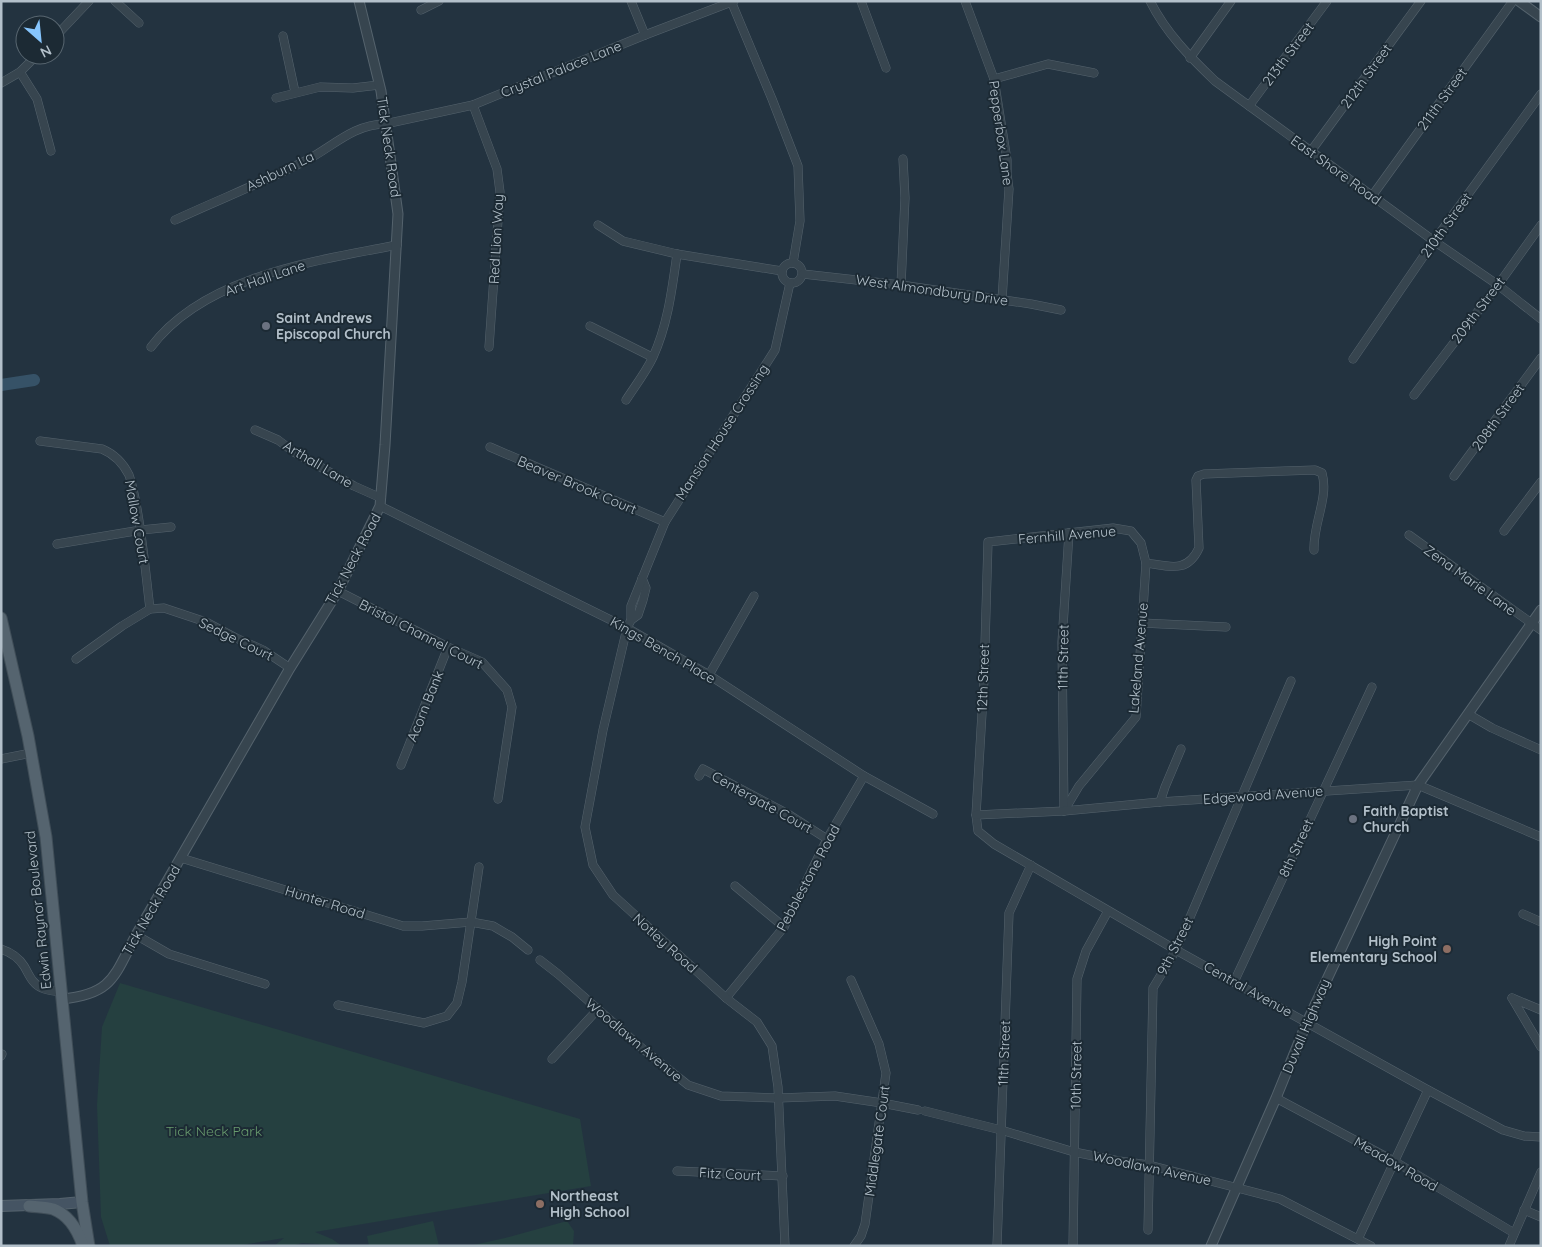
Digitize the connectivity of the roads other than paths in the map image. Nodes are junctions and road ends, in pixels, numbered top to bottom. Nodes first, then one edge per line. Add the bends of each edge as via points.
1 (89, 1) edge
2 (115, 1) edge
3 (359, 1) edge
4 (439, 1) edge
5 (631, 1) edge
6 (861, 1) edge
7 (965, 1) edge
8 (1150, 1) edge
9 (1231, 1) edge
10 (1327, 1) edge
11 (1421, 1) edge
12 (1513, 1) edge
13 (1519, 1) edge
14 (732, 2) edge
15 (421, 10) dead end
16 (1541, 17) edge
17 (139, 23) dead end
18 (65, 26) edge
19 (645, 34) junction
20 (283, 36) dead end
21 (1190, 58) junction
22 (27, 65) edge
23 (886, 68) dead end
24 (20, 72) junction
25 (1094, 72) dead end
26 (994, 79) junction
27 (1, 83) edge
28 (379, 85) junction
29 (296, 92) junction
30 (1541, 94) edge
31 (276, 98) dead end
32 (472, 105) junction
33 (1248, 106) junction
34 (385, 124) junction
35 (51, 151) dead end
36 (1311, 151) junction
37 (903, 159) dead end
38 (1372, 196) junction
39 (175, 220) dead end
40 (598, 225) dead end
41 (1541, 225) edge
42 (1434, 240) junction
43 (397, 245) junction
44 (677, 254) junction
45 (793, 263) junction
46 (782, 271) junction
47 (803, 274) junction
48 (790, 282) junction
49 (901, 285) junction
50 (1498, 285) junction
51 (1002, 300) junction
52 (1061, 310) dead end
53 (1541, 319) edge
54 (590, 326) dead end
55 (151, 347) dead end
56 (489, 348) dead end
57 (652, 357) junction
58 (1541, 358) edge
59 (1353, 359) dead end
60 (1414, 395) dead end
61 (626, 400) dead end
62 (255, 430) dead end
63 (40, 441) dead end
64 (490, 447) dead end
65 (1454, 476) dead end
66 (1541, 482) edge
67 (381, 502) junction
68 (664, 522) junction
69 (172, 527) dead end
70 (141, 530) junction
71 (1504, 530) dead end
72 (1069, 533) junction
73 (1408, 535) dead end
74 (988, 542) joint
75 (1141, 543) joint
76 (57, 544) dead end
77 (1314, 550) dead end
78 (1146, 563) junction
79 (338, 591) junction
80 (754, 596) dead end
81 (150, 609) junction
82 (1541, 610) edge
83 (1, 618) edge
84 (1142, 622) junction
85 (1531, 624) junction
86 (1226, 627) dead end
87 (627, 628) junction
88 (1541, 630) edge
89 (448, 647) junction
90 (76, 659) dead end
91 (290, 668) junction
92 (709, 675) junction
93 (1290, 681) dead end
94 (1372, 687) dead end
95 (1468, 714) junction
96 (1181, 749) dead end
97 (1541, 750) edge
98 (31, 753) junction
99 (1, 759) edge
100 (401, 765) dead end
101 (699, 776) dead end
102 (864, 776) junction
103 (1418, 785) junction
104 (1323, 791) junction
105 (1241, 796) junction
106 (498, 799) dead end
107 (1160, 802) junction
108 (1064, 811) junction
109 (933, 814) dead end
110 (976, 814) junction
111 (1541, 837) edge
112 (827, 839) junction
113 (181, 858) junction
114 (1031, 866) junction
115 (479, 867) dead end
116 (735, 886) dead end
117 (1108, 911) junction
118 (1523, 914) dead end
119 (471, 922) junction
120 (1541, 922) edge
121 (784, 927) junction
122 (136, 935) junction
123 (1, 949) edge
124 (528, 950) dead end
125 (1176, 950) junction
126 (540, 960) dead end
127 (851, 980) dead end
128 (1234, 982) junction
129 (265, 984) dead end
130 (62, 995) junction
131 (726, 998) junction
132 (338, 1005) dead end
133 (598, 1010) junction
134 (1541, 1010) edge
135 (1307, 1022) junction
136 (1541, 1046) edge
137 (552, 1059) dead end
138 (1428, 1090) junction
139 (778, 1098) junction
140 (1276, 1098) junction
141 (882, 1103) junction
142 (1001, 1130) junction
143 (1541, 1137) edge
144 (1074, 1152) junction
145 (1394, 1161) junction
146 (1149, 1165) junction
147 (677, 1171) dead end
148 (1541, 1172) edge
149 (783, 1176) junction
150 (1236, 1187) junction
151 (82, 1202) junction
152 (1, 1206) edge
153 (29, 1206) junction
154 (1524, 1210) junction
155 (1541, 1217) edge
156 (1148, 1230) dead end
157 (1514, 1233) junction
158 (1358, 1239) junction
159 (83, 1246) edge
160 (89, 1246) edge
161 (785, 1246) edge
162 (854, 1246) edge
163 (997, 1246) edge
164 (1074, 1246) edge
165 (1211, 1246) edge
166 (1371, 1246) edge
167 (1509, 1246) edge

1 - 18 street
2 - 17 street
3 - 28 street, Tick Neck Road
4 - 15 street
5 - 19 street
6 - 23 street
7 - 26 street, Pepperbox Lane
8 - 21 street, East Shore Road
9 - 21 street
10 - 33 street, 213th Street
11 - 36 street, 212th Street
12 - 38 street, 211th Street
13 - 16 street
14 - 19 street, Crystal Palace Lane
14 - 45 street via 798,166 800,220
19 - 32 street, Crystal Palace Lane
20 - 29 street
21 - 33 street, East Shore Road
22 - 24 street
24 - 27 street
24 - 35 street via 37,99
25 - 26 street via 1048,64
26 - 51 street, Pepperbox Lane via 1010,189
28 - 29 street via 320,87
28 - 34 street, Tick Neck Road
29 - 31 street
30 - 42 street, 210th Street
32 - 34 street, Crystal Palace Lane
32 - 56 street, Red Lion Way via 496,169 500,192
33 - 36 street, East Shore Road
34 - 39 street, Ashburn La via 374,124 349,134 308,159
34 - 43 street, Tick Neck Road via 398,214
36 - 38 street, East Shore Road
37 - 49 street via 905,198
38 - 42 street, East Shore Road
40 - 44 street via 623,241
41 - 50 street, 209th Street
42 - 50 street, East Shore Road
42 - 59 street, 210th Street
43 - 55 street, Art Hall Lane via 306,263 235,285 191,308 162,332
43 - 67 street, Tick Neck Road
44 - 46 street
44 - 57 street via 669,310
45 - 46 street
45 - 47 street via 801,267
46 - 48 street via 785,280
47 - 48 street via 797,282
47 - 49 street, West Almondbury Drive
48 - 68 street, Mansion House Crossing via 776,350
49 - 51 street, West Almondbury Drive
50 - 53 street, East Shore Road
50 - 60 street, 209th Street
51 - 52 street, West Almondbury Drive
54 - 57 street
57 - 61 street
58 - 65 street, 208th Street
62 - 67 street, Arthall Lane via 278,440
63 - 70 street, Mallow Court via 111,453 120,461 130,479
64 - 68 street, Beaver Brook Court
66 - 71 street
67 - 79 street, Tick Neck Road
67 - 87 street, Kings Bench Place
68 - 87 street, Mansion House Crossing via 642,578 646,588 638,615
69 - 70 street
70 - 76 street
70 - 81 street, Mallow Court
72 - 74 street, Fernhill Avenue
72 - 75 street, Fernhill Avenue via 1113,528 1130,531
72 - 108 street, 11th Street via 1062,642
73 - 85 street, Zena Marie Lane
74 - 110 street, 12th Street
75 - 78 street, Lakeland Avenue
77 - 78 street via 1315,529 1323,502 1322,474 1315,470 1204,474 1196,480 1198,548 1195,556 1190,563 1179,567
78 - 84 street, Lakeland Avenue
79 - 89 street, Bristol Channel Court
79 - 91 street, Tick Neck Road
80 - 92 street
81 - 90 street
81 - 91 street, Sedge Court via 164,608 206,622 263,650
82 - 85 street, Duvall Highway
83 - 98 main road, Edwin Raynor Boulevard
84 - 86 street
84 - 108 street, Lakeland Avenue via 1136,717 1079,786
85 - 88 street, Zena Marie Lane
85 - 95 street, Duvall Highway
87 - 92 street, Kings Bench Place
87 - 131 street, Notley Road via 585,827 593,865 613,895
89 - 100 street, Acorn Bank
89 - 106 street, Bristol Channel Court via 482,662 507,690 512,707
91 - 113 street, Tick Neck Road
92 - 102 street, Kings Bench Place
93 - 105 street, 9th Street
94 - 104 street, 8th Street
95 - 97 street
95 - 103 street, Duvall Highway
96 - 107 street
98 - 99 street
98 - 130 main road, Edwin Raynor Boulevard via 46,837
101 - 112 street, Centergate Court via 703,769 788,814
102 - 109 street, Kings Bench Place
102 - 112 street, Pebblestone Road
103 - 104 street, Edgewood Avenue
103 - 111 street, Edgewood Avenue
103 - 135 street, Duvall Highway
104 - 105 street, Edgewood Avenue
104 - 128 street, 8th Street
105 - 107 street, Edgewood Avenue
105 - 125 street, 9th Street
107 - 108 street, Edgewood Avenue
108 - 110 street, Edgewood Avenue
110 - 114 street, Central Avenue via 978,831
112 - 121 street, Pebblestone Road
113 - 119 street, Hunter Road via 403,926
113 - 122 street, Tick Neck Road
114 - 117 street, Central Avenue
114 - 142 street, 11th Street via 1009,913
115 - 119 street
116 - 121 street
117 - 125 street, Central Avenue
117 - 144 street, 10th Street via 1086,951 1077,979
118 - 120 street
119 - 124 street via 493,926
119 - 132 street via 458,1002 447,1016 424,1023
121 - 131 street, Pebblestone Road
122 - 129 street via 169,954
122 - 130 street, Tick Neck Road via 106,985 80,997
123 - 130 street via 18,959 41,988
125 - 128 street, Central Avenue
125 - 146 street, 9th Street via 1153,988
126 - 133 street, Woodlawn Avenue
127 - 141 street, Middlegate Court via 879,1044 886,1073
128 - 135 street, Central Avenue
130 - 151 main road, Edwin Raynor Boulevard
131 - 139 street, Notley Road via 757,1022 772,1046
133 - 137 street
133 - 139 street, Woodlawn Avenue via 688,1085 721,1096
134 - 136 street via 1512,998
135 - 138 street, Central Avenue
135 - 140 street, Duvall Highway
138 - 143 street, Central Avenue via 1502,1130
138 - 145 street
139 - 141 street, Woodlawn Avenue via 835,1096
139 - 149 street, Notley Road
140 - 145 street, Meadow Road
140 - 150 street, Duvall Highway
141 - 142 street, Woodlawn Avenue
141 - 162 street, Middlegate Court via 866,1224
142 - 144 street, Woodlawn Avenue
142 - 163 street, 11th Street
144 - 146 street, Woodlawn Avenue
144 - 164 street, 10th Street
145 - 157 street, Meadow Road
145 - 158 street
146 - 150 street, Woodlawn Avenue
146 - 156 street, 9th Street
147 - 149 street, Fitz Court
148 - 154 street
149 - 161 street, Notley Road
150 - 158 street, Woodlawn Avenue via 1280,1199
150 - 165 street, Duvall Highway
151 - 153 main road
151 - 160 main road, Edwin Raynor Boulevard
152 - 153 main road
153 - 159 main road via 53,1209 63,1215
154 - 155 street
154 - 157 street
157 - 167 street
158 - 166 street, Woodlawn Avenue

